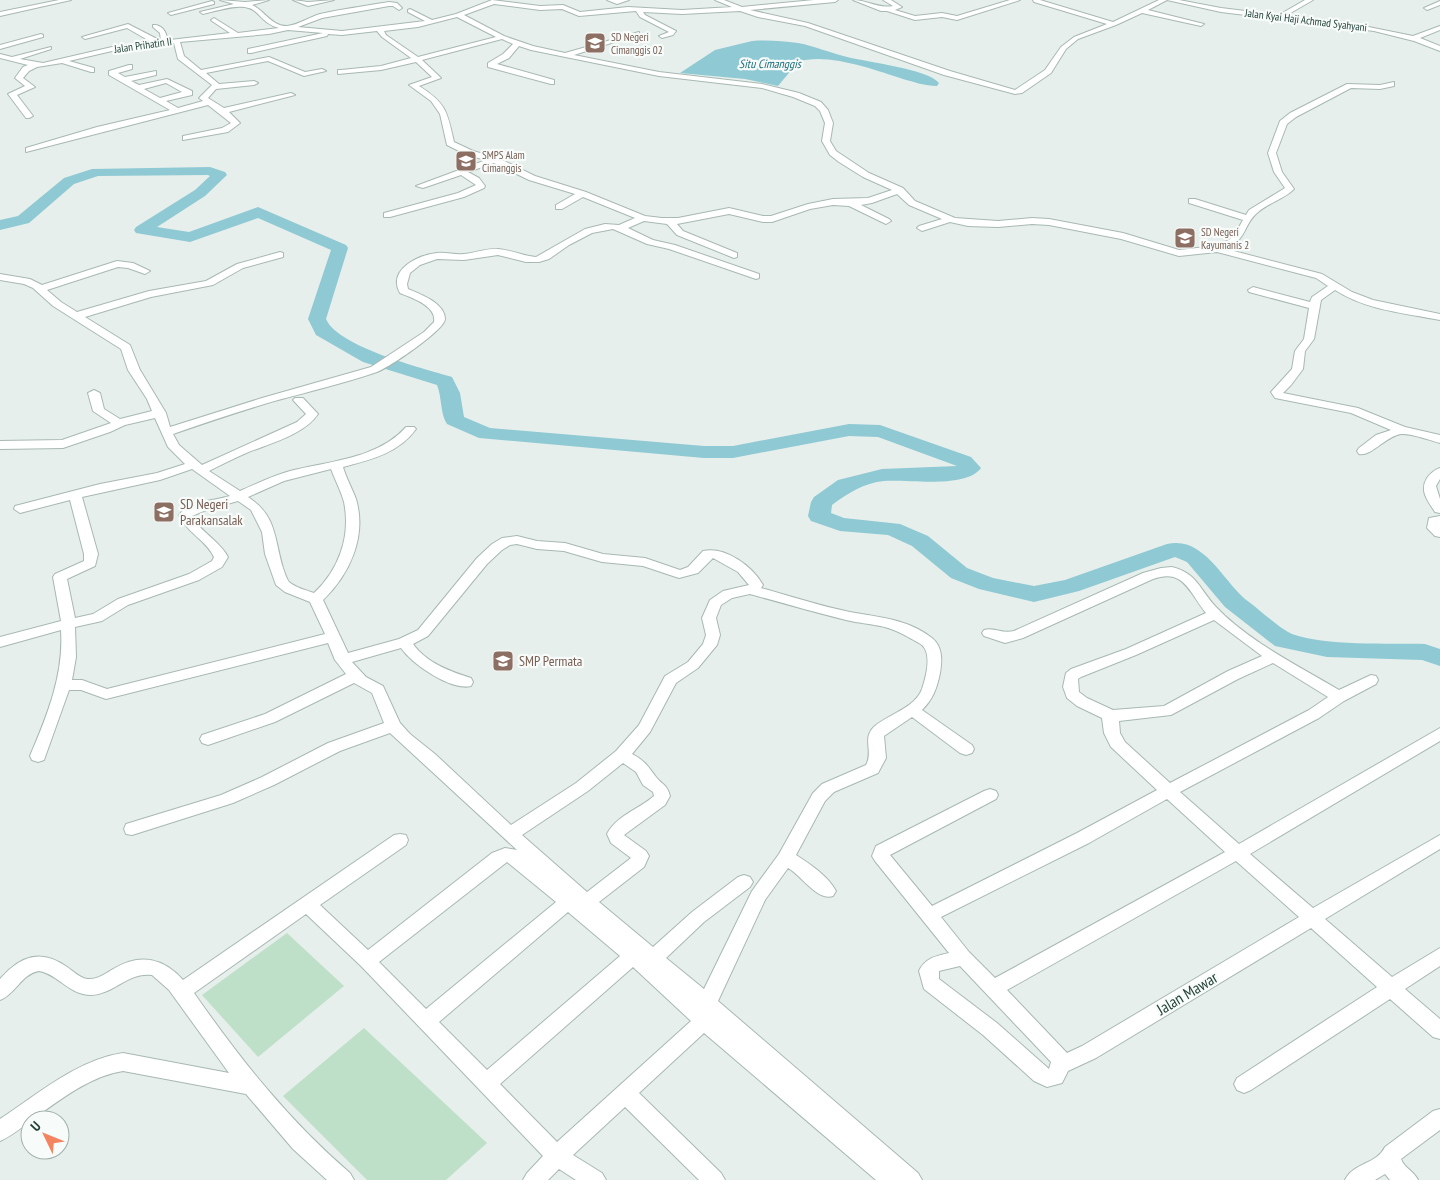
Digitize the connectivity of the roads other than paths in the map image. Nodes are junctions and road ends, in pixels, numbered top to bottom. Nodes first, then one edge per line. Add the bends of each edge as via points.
1 (68, 0) edge
2 (223, 0) edge
3 (266, 0) edge
4 (296, 0) edge
5 (331, 0) edge
6 (471, 0) edge
7 (610, 0) edge
8 (626, 0) edge
9 (718, 0) edge
10 (835, 0) edge
11 (856, 0) edge
12 (886, 0) edge
13 (1017, 0) edge
14 (1164, 0) edge
15 (1170, 0) edge
16 (1212, 0) edge
17 (1310, 0) edge
18 (1433, 0) edge
19 (497, 1) edge
20 (1035, 1) edge
21 (1440, 2) edge
22 (245, 4) junction
23 (487, 5) junction
24 (1197, 6) junction
25 (399, 8) dead end
26 (741, 8) junction
27 (1427, 8) dead end
28 (639, 10) junction
29 (888, 10) junction
30 (410, 11) dead end
31 (1141, 11) junction
32 (203, 12) dead end
33 (171, 13) dead end
34 (0, 14) edge
35 (458, 14) junction
36 (758, 15) junction
37 (1282, 16) junction
38 (737, 17) dead end
39 (214, 20) dead end
40 (431, 22) junction
41 (1114, 24) junction
42 (1201, 24) dead end
43 (155, 26) dead end
44 (1398, 26) dead end
45 (288, 28) junction
46 (1440, 28) edge
47 (380, 30) junction
48 (191, 31) dead end
49 (1382, 31) junction
50 (335, 32) junction
51 (637, 33) dead end
52 (236, 34) junction
53 (662, 36) dead end
54 (502, 37) junction
55 (1414, 38) junction
56 (188, 39) junction
57 (169, 42) junction
58 (517, 44) junction
59 (0, 47) edge
60 (49, 48) dead end
61 (1440, 49) edge
62 (112, 50) junction
63 (251, 51) dead end
64 (0, 54) edge
65 (565, 55) junction
66 (12, 58) junction
67 (417, 59) junction
68 (64, 61) junction
69 (35, 65) junction
70 (128, 67) dead end
71 (91, 70) dead end
72 (322, 71) dead end
73 (200, 72) junction
74 (341, 72) dead end
75 (153, 73) dead end
76 (1355, 77) dead end
77 (124, 80) junction
78 (551, 82) dead end
79 (254, 83) dead end
80 (1387, 85) junction
81 (216, 87) junction
82 (137, 88) junction
83 (1394, 93) dead end
84 (291, 95) dead end
85 (161, 100) junction
86 (210, 102) junction
87 (176, 110) junction
88 (223, 111) junction
89 (29, 116) dead end
90 (186, 138) dead end
91 (29, 150) dead end
92 (495, 160) junction
93 (462, 172) junction
94 (420, 186) dead end
95 (900, 190) junction
96 (583, 194) junction
97 (1192, 202) dead end
98 (850, 203) junction
99 (559, 207) dead end
100 (387, 215) dead end
101 (643, 218) junction
102 (1248, 218) junction
103 (951, 219) junction
104 (886, 221) dead end
105 (670, 222) junction
106 (620, 228) junction
107 (922, 228) dead end
108 (1218, 249) junction
109 (280, 255) dead end
110 (734, 255) dead end
111 (144, 272) dead end
112 (756, 276) dead end
113 (0, 277) edge
114 (1335, 285) junction
115 (40, 289) junction
116 (1253, 290) dead end
117 (1315, 306) junction
118 (76, 316) junction
119 (1440, 318) edge
120 (94, 393) dead end
121 (300, 400) dead end
122 (160, 413) junction
123 (119, 423) junction
124 (410, 429) dead end
125 (1400, 430) junction
126 (166, 432) junction
127 (1440, 439) edge
128 (0, 444) edge
129 (1363, 451) dead end
130 (336, 465) junction
131 (197, 468) junction
132 (1440, 472) edge
133 (75, 495) junction
134 (237, 497) junction
135 (20, 509) dead end
136 (1440, 509) edge
137 (1440, 520) edge
138 (1440, 533) edge
139 (751, 590) junction
140 (316, 600) junction
141 (1215, 614) junction
142 (69, 624) junction
143 (989, 633) dead end
144 (332, 637) junction
145 (0, 642) edge
146 (404, 642) junction
147 (1274, 657) junction
148 (342, 660) junction
149 (355, 676) junction
150 (1371, 680) dead end
151 (466, 682) dead end
152 (64, 685) junction
153 (1339, 697) junction
154 (912, 710) junction
155 (1110, 716) junction
156 (393, 726) junction
157 (1440, 734) edge
158 (208, 739) dead end
159 (966, 750) dead end
160 (622, 755) junction
161 (38, 756) dead end
162 (1168, 790) junction
163 (990, 795) dead end
164 (132, 829) dead end
165 (510, 834) junction
166 (400, 840) dead end
167 (1440, 841) edge
168 (1239, 852) junction
169 (786, 858) junction
170 (744, 882) dead end
171 (827, 891) dead end
172 (568, 902) junction
173 (587, 902) junction
174 (308, 905) junction
175 (930, 915) junction
176 (1311, 918) junction
177 (634, 956) junction
178 (1440, 956) edge
179 (963, 957) junction
180 (654, 958) junction
181 (367, 961) junction
182 (993, 988) junction
183 (1392, 988) junction
184 (182, 991) junction
185 (0, 992) edge
186 (706, 1012) junction
187 (426, 1021) junction
188 (1440, 1031) edge
189 (1062, 1065) junction
190 (484, 1084) junction
191 (1244, 1084) dead end
192 (250, 1086) junction
193 (625, 1094) junction
194 (1440, 1118) edge
195 (0, 1131) edge
196 (557, 1156) junction
197 (1390, 1160) junction
198 (343, 1180) edge
199 (534, 1180) edge
200 (595, 1180) edge
201 (714, 1180) edge
202 (892, 1180) edge
203 (911, 1180) edge
204 (1356, 1180) edge
205 (1407, 1180) edge

1 - 34 street
2 - 22 street
2 - 33 street
3 - 22 street
4 - 5 street via 308,4
6 - 23 street
7 - 8 street
9 - 26 street
10 - 26 street
11 - 29 street
12 - 29 street via 900,7
13 - 29 street via 955,18 942,15 914,18
14 - 31 street
15 - 24 street, Jalan Kyai Haji Achmad Syahyani
16 - 24 street
17 - 37 street
18 - 21 street
19 - 23 street
19 - 28 street via 543,8 563,7 584,14
20 - 41 street
21 - 27 street
22 - 32 street
22 - 45 street via 258,10 273,25
23 - 35 street
24 - 37 street, Jalan Kyai Haji Achmad Syahyani
25 - 45 street via 389,4 322,16
26 - 28 street via 696,12
26 - 36 street
28 - 53 street via 642,16 673,31
30 - 40 street
31 - 41 street
31 - 42 street
35 - 40 street
35 - 54 street
36 - 38 street
36 - 41 street via 806,24 954,75 1015,92 1048,71 1071,41
37 - 49 street, Jalan Kyai Haji Achmad Syahyani
39 - 52 street
40 - 47 street
43 - 57 street
44 - 49 street
45 - 50 street
45 - 52 street, Jalan Prihatin II
46 - 55 street
47 - 50 street
47 - 67 street
48 - 56 street
49 - 55 street, Jalan Kyai Haji Achmad Syahyani
50 - 63 street
51 - 65 street
52 - 56 street, Jalan Prihatin II
54 - 58 street
54 - 67 street
55 - 61 street, Jalan Kyai Haji Achmad Syahyani
56 - 57 street, Jalan Prihatin II
57 - 62 street, Jalan Prihatin II
57 - 62 street via 128,26 84,37
57 - 73 street via 178,44 178,52
58 - 65 street
58 - 78 street via 491,65
59 - 64 street via 40,38
60 - 66 street
62 - 68 street, Jalan Prihatin II
64 - 66 street, Jalan Prihatin II
65 - 95 street via 667,75 762,86 796,95 824,110 829,123 826,141 833,153 852,168
66 - 69 street, Jalan Prihatin II
67 - 74 street via 380,68
67 - 92 street via 437,78 413,85 434,99 444,114 450,143
68 - 69 street, Jalan Prihatin II
68 - 71 street
69 - 89 street via 19,77 31,87 12,94
70 - 77 street via 112,72
72 - 73 street via 304,74 269,59
73 - 81 street
75 - 77 street
76 - 80 street
77 - 82 street
79 - 81 street
80 - 83 street
80 - 102 street via 1350,86 1286,120 1272,153 1277,159 1278,172 1290,189 1259,207
81 - 86 street via 203,98
82 - 85 street
82 - 85 street via 166,81 189,93
84 - 88 street
85 - 87 street
86 - 87 street
86 - 88 street
87 - 91 street
88 - 90 street via 235,121 234,126
92 - 93 street
92 - 96 street via 532,178
93 - 94 street
93 - 100 street via 481,186 460,196
95 - 98 street via 868,201
95 - 103 street via 912,203
96 - 99 street
96 - 101 street
97 - 102 street
98 - 104 street
98 - 105 street via 824,203 772,219 729,211
101 - 105 street
101 - 106 street
102 - 108 street via 1239,236
103 - 107 street
103 - 108 street via 982,224 1049,222 1123,236 1179,253
105 - 110 street via 680,233
106 - 112 street via 650,242
106 - 126 street via 603,227 575,237 540,259 491,252 439,256 412,266 400,277 404,290 430,305 440,318 434,329 400,354 366,372
108 - 114 street via 1319,276
109 - 118 street via 240,266 213,282 149,294
111 - 115 street via 130,265 117,264
113 - 115 street via 30,282
114 - 117 street via 1316,299
114 - 119 street via 1370,303
115 - 118 street
116 - 117 street
117 - 125 street via 1309,339 1300,351 1297,369 1277,392 1279,396 1354,410
118 - 122 street via 126,347 134,370
120 - 123 street via 99,412
121 - 131 street via 312,414 309,420
122 - 123 street
122 - 126 street
123 - 128 street via 63,444
124 - 130 street via 402,440 389,447
125 - 127 street
125 - 129 street via 1380,438
126 - 131 street via 174,447
130 - 134 street via 277,479
130 - 140 street via 350,502 353,538 334,580
131 - 133 street
131 - 134 street
132 - 136 street via 1429,485
133 - 135 street
133 - 142 street via 91,554 89,564 60,577
134 - 140 street via 256,508 262,517 269,532 281,582
134 - 142 street via 197,508 185,515 188,522 218,551 220,559 217,564 190,579 123,602 97,618
137 - 138 street via 1434,521 1433,528
139 - 146 street via 756,585 750,576 716,554 708,554 693,570 680,574 646,562 602,558 572,548 512,540 496,547 482,561 427,630
139 - 154 street via 849,616 890,623 928,642 935,655 931,684 926,696
139 - 160 street via 728,594 715,603 709,618 713,635 710,645 693,665 670,680 645,728
140 - 144 street
141 - 143 street via 1186,577 1167,570 1018,635 1005,638
141 - 147 street
141 - 155 street via 1073,675 1071,683 1076,699
142 - 145 street
142 - 152 street
144 - 148 street
144 - 152 street via 106,694 82,685
146 - 148 street
146 - 151 street via 424,665
147 - 153 street
147 - 155 street via 1166,711
148 - 149 street
149 - 156 street via 378,690
149 - 158 street via 270,718
150 - 153 street
152 - 161 street
153 - 162 street via 1314,714
154 - 159 street
154 - 169 street via 876,735 878,758 872,769 828,788 819,797
155 - 162 street via 1116,742
156 - 164 street via 334,747 227,799
156 - 165 street
157 - 168 street
160 - 165 street via 582,787
160 - 173 street via 644,769 662,796 615,834 640,856 638,862
162 - 168 street
162 - 175 street via 1083,838
163 - 175 street via 878,852
165 - 173 street
166 - 174 street
167 - 176 street, Jalan Mawar
168 - 176 street
168 - 182 street
169 - 171 street
169 - 186 street via 758,896
170 - 180 street via 698,917
172 - 177 street
172 - 181 street via 517,859 505,855
172 - 187 street
173 - 180 street
174 - 181 street
174 - 184 street
175 - 179 street
176 - 183 street
176 - 189 street, Jalan Mawar via 1089,1052
177 - 186 street
177 - 190 street
178 - 183 street
179 - 182 street
179 - 189 street, Jalan Mawar via 932,966 928,971 931,983 990,1029 1041,1075 1054,1078
180 - 186 street
181 - 187 street
182 - 189 street via 1060,1058
183 - 188 street
183 - 191 street
184 - 185 street via 154,967 133,968 100,985 88,987 40,963 18,973
184 - 192 street
186 - 193 street
186 - 202 street
186 - 203 street
187 - 190 street
190 - 196 street
192 - 195 street via 123,1062 110,1063 82,1077
192 - 198 street via 305,1147
193 - 196 street
193 - 201 street
194 - 197 street via 1398,1148
196 - 199 street
196 - 200 street
197 - 204 street
197 - 205 street via 1396,1171

